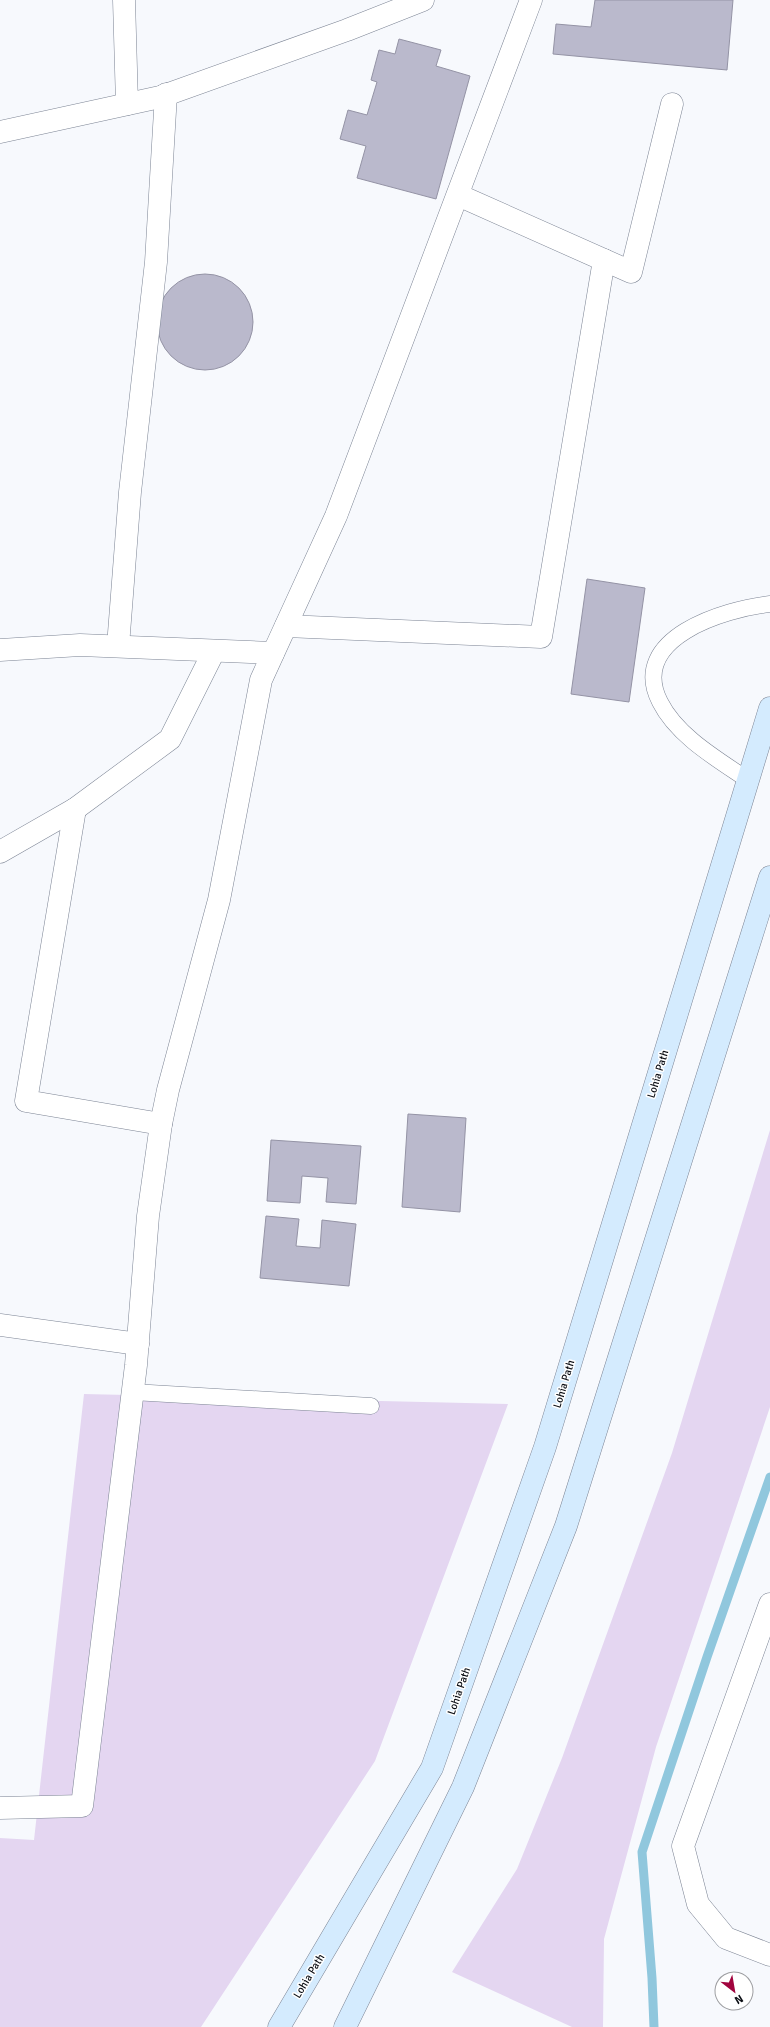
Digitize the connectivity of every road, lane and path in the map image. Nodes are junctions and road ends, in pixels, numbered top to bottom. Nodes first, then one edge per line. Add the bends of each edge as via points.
1 (124, 0) edge
2 (423, 0) edge
3 (531, 0) edge
4 (166, 94) junction
5 (128, 104) junction
6 (672, 104) dead end
7 (0, 132) edge
8 (458, 195) junction
9 (604, 260) junction
10 (770, 604) edge
11 (286, 626) junction
12 (118, 646) junction
13 (0, 650) edge
14 (214, 650) junction
15 (273, 653) junction
16 (770, 708) edge
17 (748, 780) junction
18 (75, 809) junction
19 (0, 852) edge
20 (770, 877) edge
21 (161, 1124) junction
22 (0, 1325) edge
23 (138, 1344) junction
24 (133, 1392) junction
25 (371, 1406) dead end
26 (770, 1604) edge
27 (765, 1635) edge
28 (0, 1808) edge
29 (770, 1955) edge
30 (279, 2027) edge
31 (345, 2027) edge

1 - 5 street
2 - 4 street via 347,30
3 - 8 street
4 - 5 street
4 - 12 street via 156,262 130,492
5 - 7 street
6 - 9 street via 632,272
8 - 9 street
8 - 11 street via 336,516
9 - 11 street via 541,637
10 - 17 lane via 730,611 712,618 683,632 656,658 654,683 659,701 668,715 682,731
11 - 15 street
12 - 13 street via 80,645
12 - 14 street
14 - 15 street
14 - 18 street via 170,739
15 - 21 street via 261,680 219,900
16 - 17 main road, Lohia Path
17 - 30 main road, Lohia Path via 544,1447 432,1768
18 - 19 street
18 - 21 street via 26,1101
20 - 31 main road via 566,1526 463,1787
21 - 23 street via 148,1216
22 - 23 street
23 - 24 street
24 - 25 lane
24 - 28 street via 82,1806
26 - 27 street
27 - 29 street via 683,1846 698,1904 726,1938

